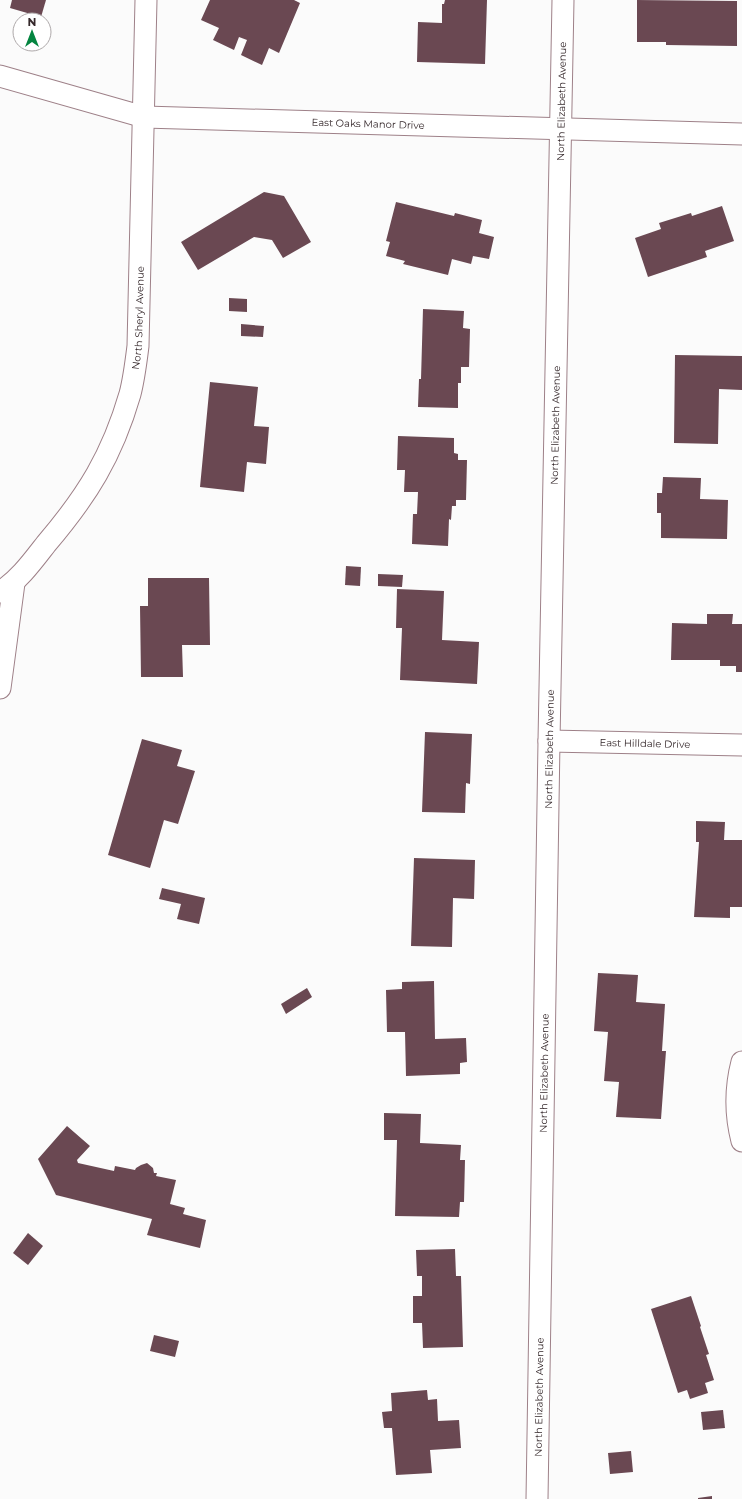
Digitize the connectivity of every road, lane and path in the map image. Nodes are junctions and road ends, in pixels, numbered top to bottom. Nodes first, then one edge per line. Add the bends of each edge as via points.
1 (146, 0) edge
2 (564, 0) edge
3 (0, 76) edge
4 (144, 117) junction
5 (562, 128) junction
6 (742, 134) edge
7 (7, 588) edge
8 (0, 688) edge
9 (549, 741) junction
10 (742, 745) edge
11 (742, 1062) edge
12 (742, 1141) edge
13 (537, 1499) edge

1 - 4 street, North Sheryl Avenue
2 - 5 street, North Elizabeth Avenue
3 - 4 street, East Oaks Manor Drive
4 - 5 street, East Oaks Manor Drive
4 - 7 street, North Sheryl Avenue via 138,346 130,393 116,437 99,474 75,510
5 - 6 street, East Oaks Manor Drive
5 - 9 street, North Elizabeth Avenue
7 - 8 street
9 - 10 street, East Hilldale Drive
9 - 13 street, North Elizabeth Avenue
11 - 12 street via 737,1082 736,1105

